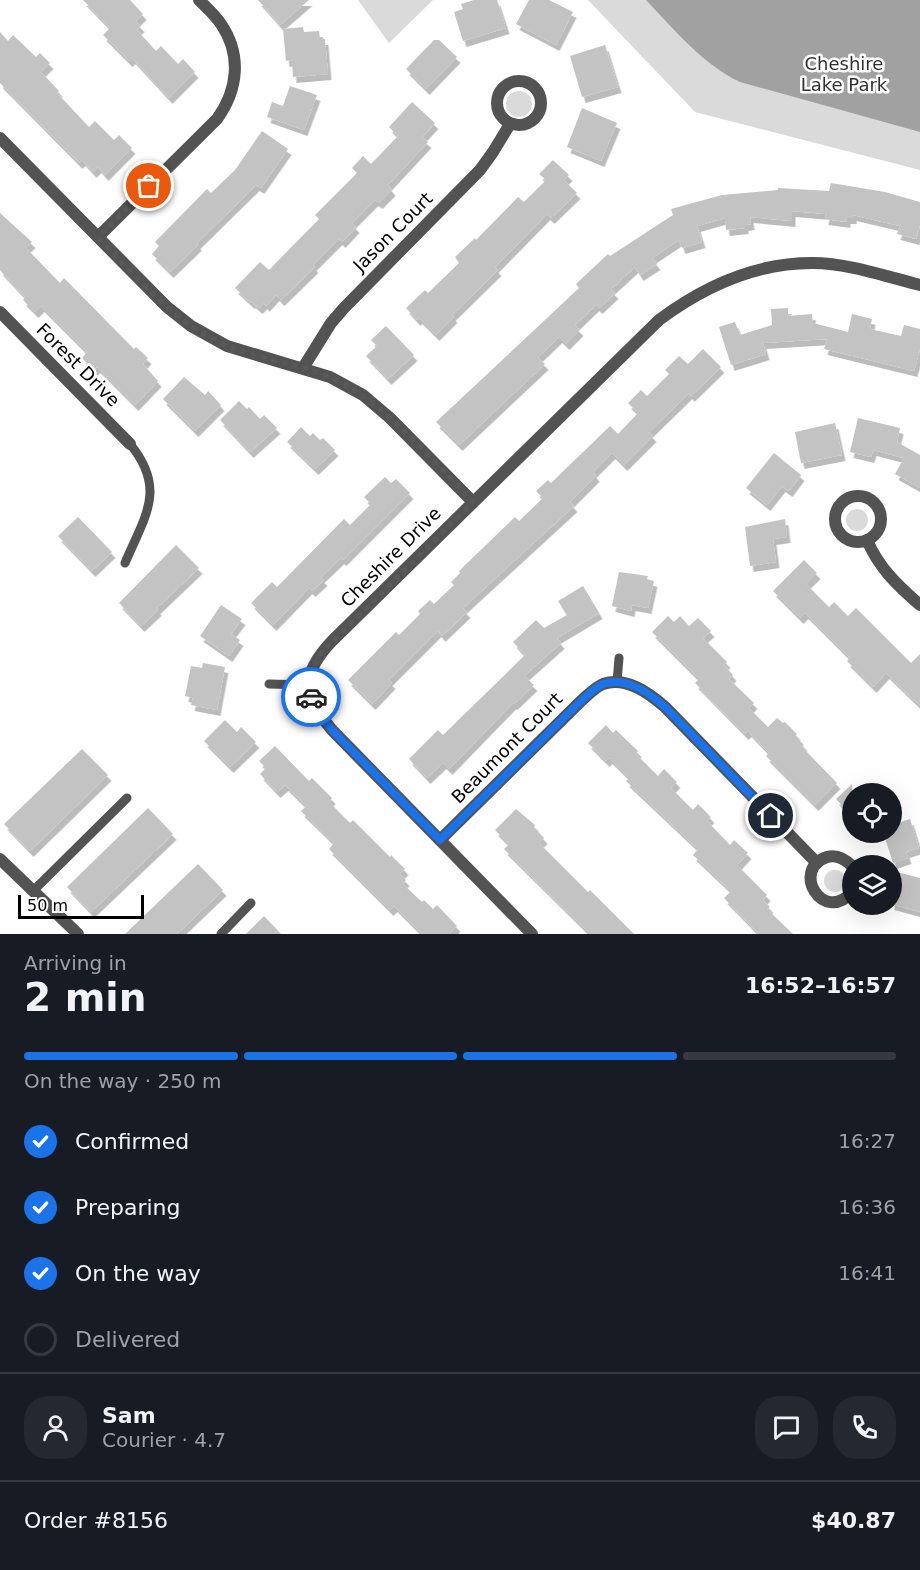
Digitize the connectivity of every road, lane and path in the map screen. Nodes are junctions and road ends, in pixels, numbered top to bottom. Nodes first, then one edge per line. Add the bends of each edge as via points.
1 (199, 0) edge
2 (510, 124) dead end
3 (0, 138) edge
4 (98, 237) junction
5 (920, 285) edge
6 (0, 312) edge
7 (303, 368) junction
8 (130, 444) joint
9 (473, 502) junction
10 (867, 540) dead end
11 (125, 563) dead end
12 (920, 605) edge
13 (619, 658) dead end
14 (617, 682) junction
15 (269, 684) dead end
16 (308, 685) junction
17 (127, 798) dead end
18 (440, 840) junction
19 (842, 858) edge
20 (0, 859) edge
21 (817, 862) junction
22 (33, 891) junction
23 (842, 900) edge
24 (250, 903) dead end
25 (78, 934) edge
26 (221, 934) edge
27 (532, 934) edge

1 - 4 street via 221,23 230,41 237,68 230,97 217,119
2 - 7 street, Jason Court via 480,170 331,323
3 - 4 street
4 - 7 street via 191,326 226,346
5 - 9 street, Cheshire Drive via 853,268 812,263 754,271 701,291 659,320
6 - 8 street, Forest Drive
7 - 9 street via 346,385 376,406
8 - 11 lane via 148,471 151,486 143,524
9 - 16 street, Cheshire Drive via 320,654 311,668
10 - 12 street via 888,575
13 - 14 lane
14 - 18 street, Beaumont Court via 603,684 580,702
14 - 21 street via 649,693 665,707
15 - 16 lane
16 - 18 street via 318,712 332,730
17 - 22 lane
18 - 27 street
19 - 21 street
20 - 22 street
21 - 23 street via 810,876 813,891 832,902
22 - 25 street
24 - 26 lane

